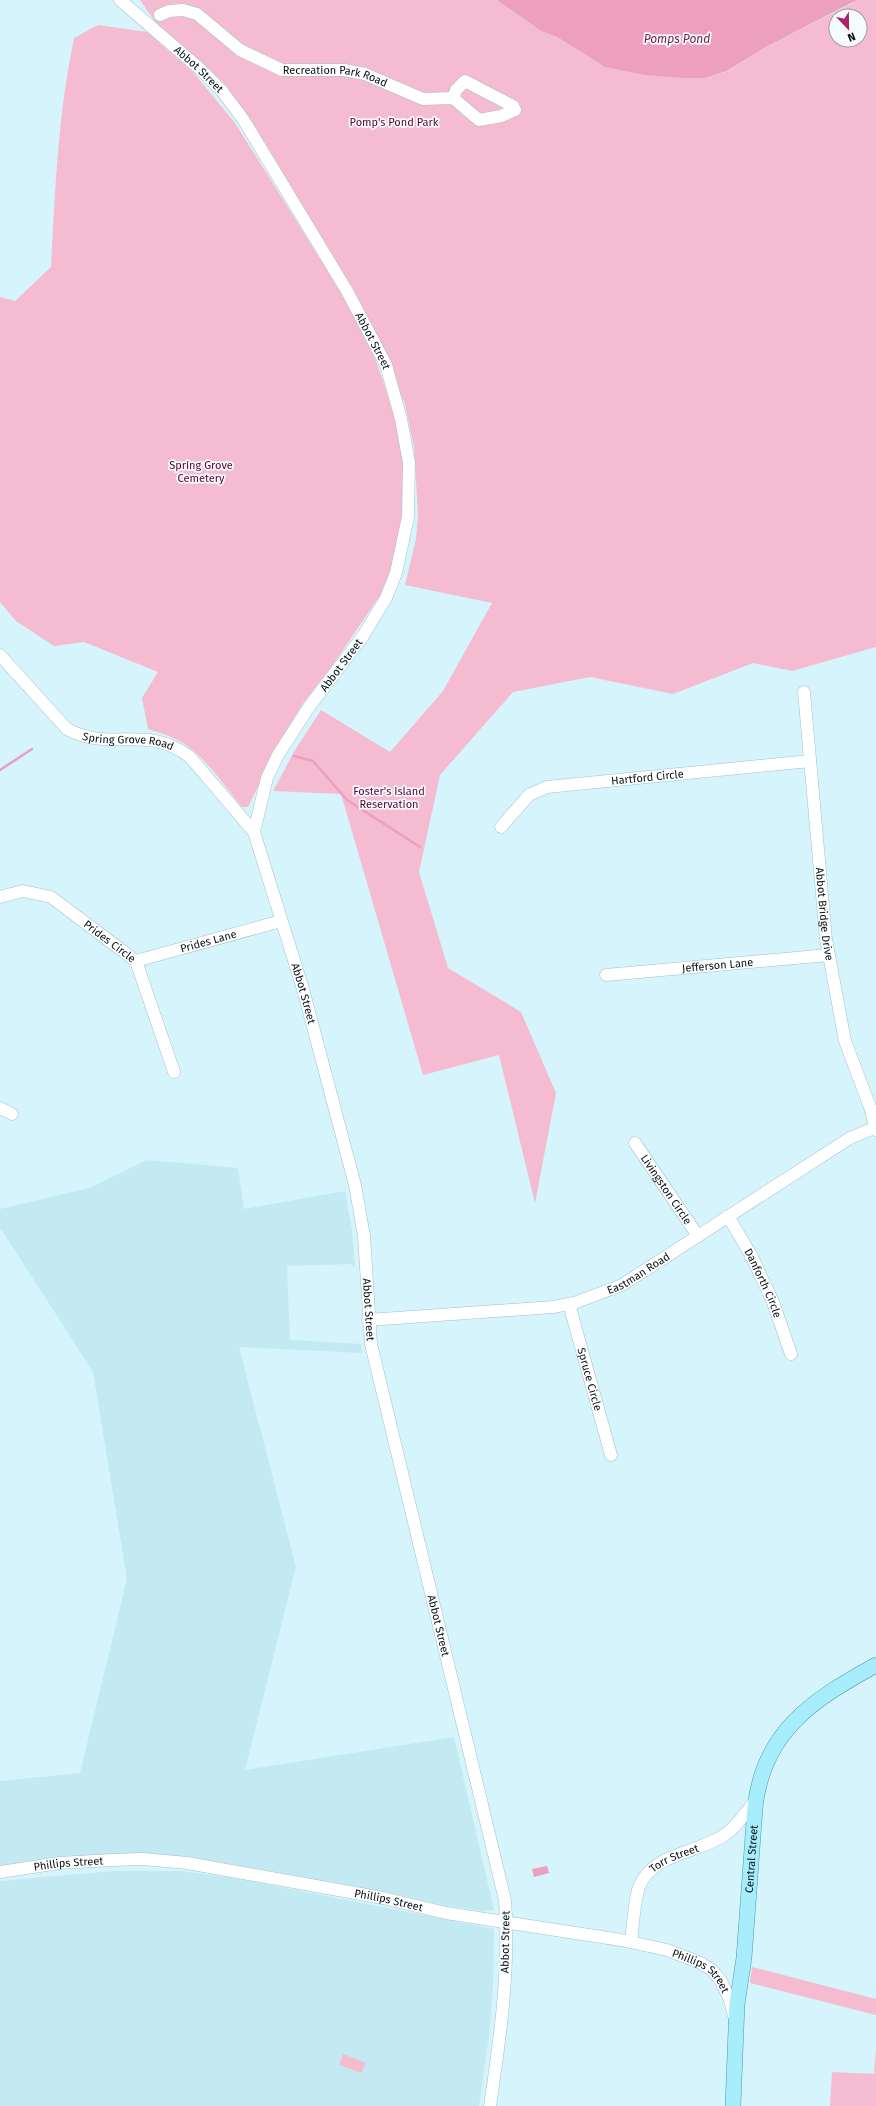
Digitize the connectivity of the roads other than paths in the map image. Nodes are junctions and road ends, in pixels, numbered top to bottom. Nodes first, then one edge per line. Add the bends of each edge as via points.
1 (120, 0) edge
2 (160, 15) dead end
3 (453, 98) junction
4 (0, 655) edge
5 (804, 692) dead end
6 (810, 762) junction
7 (501, 827) dead end
8 (254, 832) junction
9 (0, 897) edge
10 (281, 921) junction
11 (829, 955) junction
12 (136, 961) junction
13 (606, 975) dead end
14 (174, 1072) dead end
15 (0, 1108) edge
16 (12, 1114) dead end
17 (875, 1129) edge
18 (635, 1143) dead end
19 (728, 1216) junction
20 (698, 1236) junction
21 (569, 1304) junction
22 (368, 1320) junction
23 (790, 1354) dead end
24 (610, 1454) dead end
25 (876, 1665) edge
26 (756, 1800) junction
27 (0, 1872) edge
28 (506, 1921) junction
29 (631, 1942) junction
30 (736, 2024) junction
31 (490, 2106) edge
32 (733, 2106) edge

1 - 8 street, Abbot Street via 222,90 243,119 348,291 386,365 401,419 409,464 408,517 396,573 386,598 363,636 309,707 278,755 266,778
2 - 3 street, Recreation Park Road via 183,10 197,14 240,50 282,70 344,70 365,74 423,99
3 - 3 street via 456,90 465,81 514,106 515,110 501,116 479,120
4 - 8 street, Spring Grove Road via 67,729 79,736 102,739 152,739 172,744 181,750 190,757
5 - 6 street, Abbot Bridge Drive
6 - 7 street, Hartford Circle via 547,787 529,795
6 - 11 street, Abbot Bridge Drive
8 - 10 street, Abbot Street
9 - 12 street, Prides Circle via 23,891 50,896
10 - 12 street, Prides Lane
10 - 22 street, Abbot Street via 316,1033 355,1185 365,1242
11 - 13 street, Jefferson Lane
11 - 17 street, Abbot Bridge Drive via 845,1041 870,1107
12 - 14 street, Prides Circle
15 - 16 street
17 - 19 street, Eastman Road via 850,1138
18 - 20 street, Livingston Circle
19 - 20 street, Eastman Road
19 - 23 street, Danforth Circle via 752,1257 773,1302
20 - 21 street, Eastman Road via 622,1285
21 - 22 street, Eastman Road
21 - 24 street, Spruce Circle
22 - 28 street, Abbot Street via 390,1426 505,1900
25 - 26 main road, Central Street via 826,1695 795,1718 775,1744 766,1763
26 - 29 street, Torr Street via 726,1834 706,1845 676,1856 648,1872 639,1888
26 - 30 main road, Central Street via 744,1958
27 - 28 street, Phillips Street via 59,1862 144,1859 187,1863
28 - 29 street, Phillips Street
28 - 31 street, Abbot Street via 503,1993
29 - 30 street, Phillips Street via 667,1950 712,1970 726,1990
30 - 32 main road, Central Street

